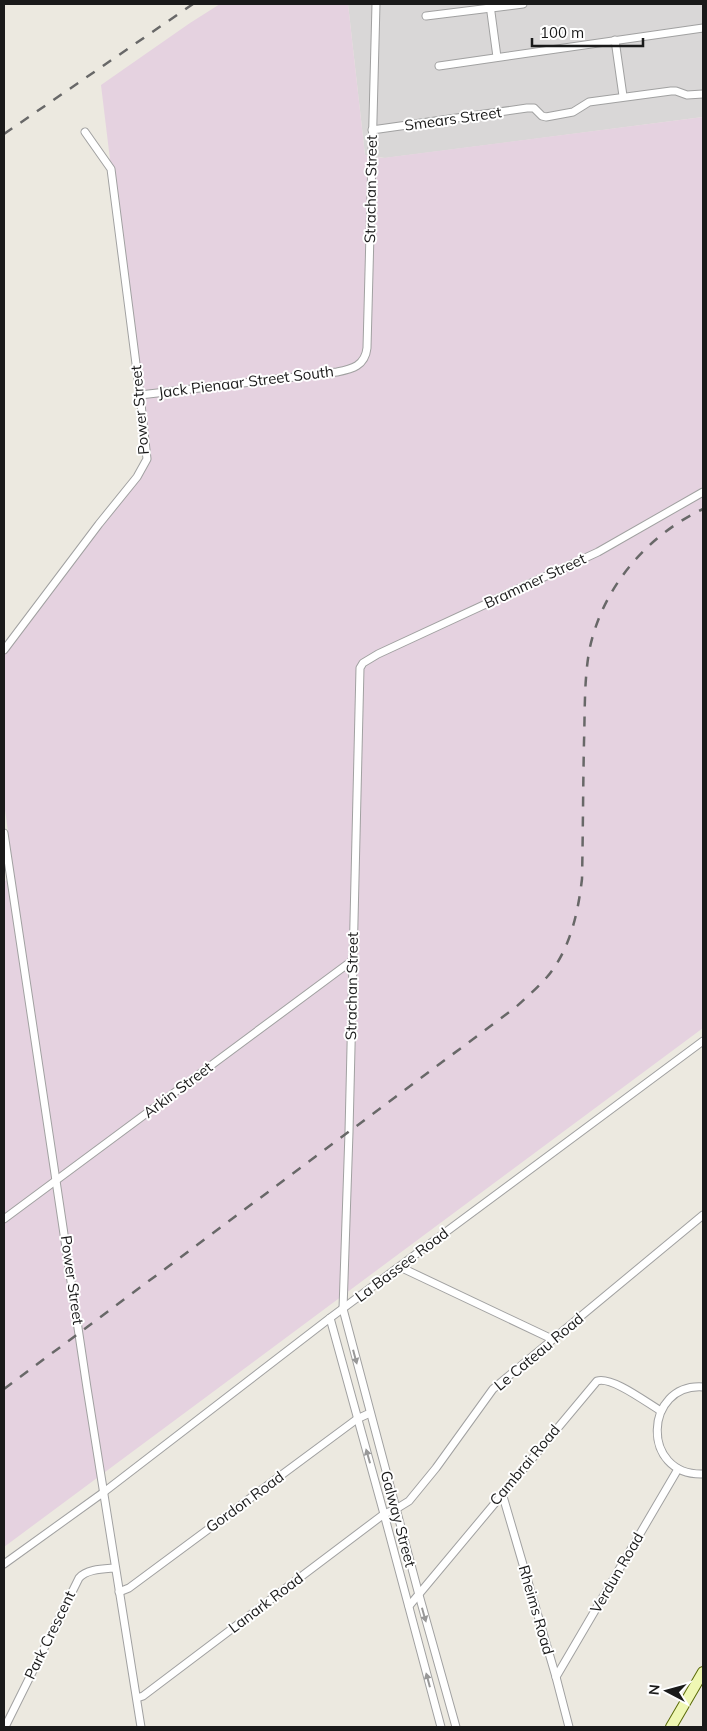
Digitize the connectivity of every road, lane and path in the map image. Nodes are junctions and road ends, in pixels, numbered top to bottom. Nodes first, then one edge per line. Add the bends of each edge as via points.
1 (376, 4) edge
2 (522, 4) edge
3 (490, 6) edge
4 (426, 16) dead end
5 (703, 28) edge
6 (616, 40) junction
7 (497, 57) junction
8 (439, 66) dead end
9 (703, 94) edge
10 (622, 96) junction
11 (372, 130) junction
12 (85, 132) dead end
13 (352, 369) joint
14 (140, 395) junction
15 (703, 492) edge
16 (4, 650) edge
17 (363, 663) joint
18 (4, 833) edge
19 (7, 879) edge
20 (353, 960) junction
21 (703, 1041) edge
22 (57, 1181) junction
23 (703, 1215) edge
24 (4, 1219) edge
25 (400, 1266) junction
26 (343, 1309) junction
27 (330, 1318) junction
28 (552, 1339) junction
29 (703, 1388) edge
30 (661, 1411) junction
31 (370, 1413) junction
32 (357, 1419) junction
33 (678, 1469) junction
34 (703, 1474) edge
35 (104, 1492) junction
36 (502, 1492) junction
37 (396, 1509) junction
38 (384, 1514) junction
39 (4, 1564) edge
40 (115, 1568) junction
41 (119, 1592) junction
42 (419, 1595) junction
43 (408, 1606) junction
44 (703, 1672) edge
45 (556, 1677) junction
46 (137, 1698) junction
47 (4, 1727) edge
48 (141, 1727) edge
49 (441, 1727) edge
50 (456, 1727) edge
51 (569, 1727) edge
52 (671, 1727) edge

1 - 11 street, Strachan Street
2 - 3 street
3 - 4 street
3 - 7 street
5 - 6 street
6 - 7 street
6 - 10 street
7 - 8 street
9 - 10 street via 671,91
10 - 11 street, Smears Street via 589,102 573,112 546,117 534,108
11 - 13 street, Strachan Street via 367,348 364,360
12 - 14 street, Power Street via 111,169
13 - 14 street, Jack Pienaar Street South
14 - 16 street, Power Street via 147,448 145,464
15 - 17 street, Brammer Street via 598,552
17 - 20 street, Strachan Street via 359,676
18 - 19 street, Power Street
19 - 22 street, Power Street
20 - 22 street, Arkin Street
20 - 26 street, Strachan Street
21 - 25 street, La Bassee Road
22 - 24 street, Arkin Street
22 - 35 street, Power Street
23 - 28 street, Le Cateau Road
25 - 26 street, La Bassee Road
25 - 28 street
26 - 27 street, La Bassee Road
26 -> 31 street, Galway Street
27 - 32 street, Galway Street
27 - 35 street, La Bassee Road
28 - 37 street, Le Cateau Road via 493,1389 436,1468 409,1501
29 - 30 street via 681,1391
30 - 33 street via 657,1427 658,1444
30 - 36 street, Cambrai Road via 612,1382 597,1381
31 - 32 street, Gordon Road
31 - 37 street, Galway Street
38 -> 32 street, Galway Street
32 - 41 street, Gordon Road via 129,1588
33 - 34 street
33 - 45 street, Verdun Road
35 - 39 street, La Bassee Road
35 - 40 street, Power Street
36 - 42 street, Cambrai Road
36 - 45 street, Rheims Road
37 - 38 street, Lanark Road
37 - 42 street, Galway Street
38 - 43 street, Galway Street
38 - 46 street, Lanark Road
40 - 41 street, Power Street
40 - 47 street, Park Crescent via 88,1572 79,1578
41 - 46 street, Power Street
42 - 43 street, Cambrai Road
42 -> 50 street, Galway Street
49 -> 43 street, Galway Street
44 - 52 main road
45 - 51 street, Rheims Road
46 - 48 street, Power Street

